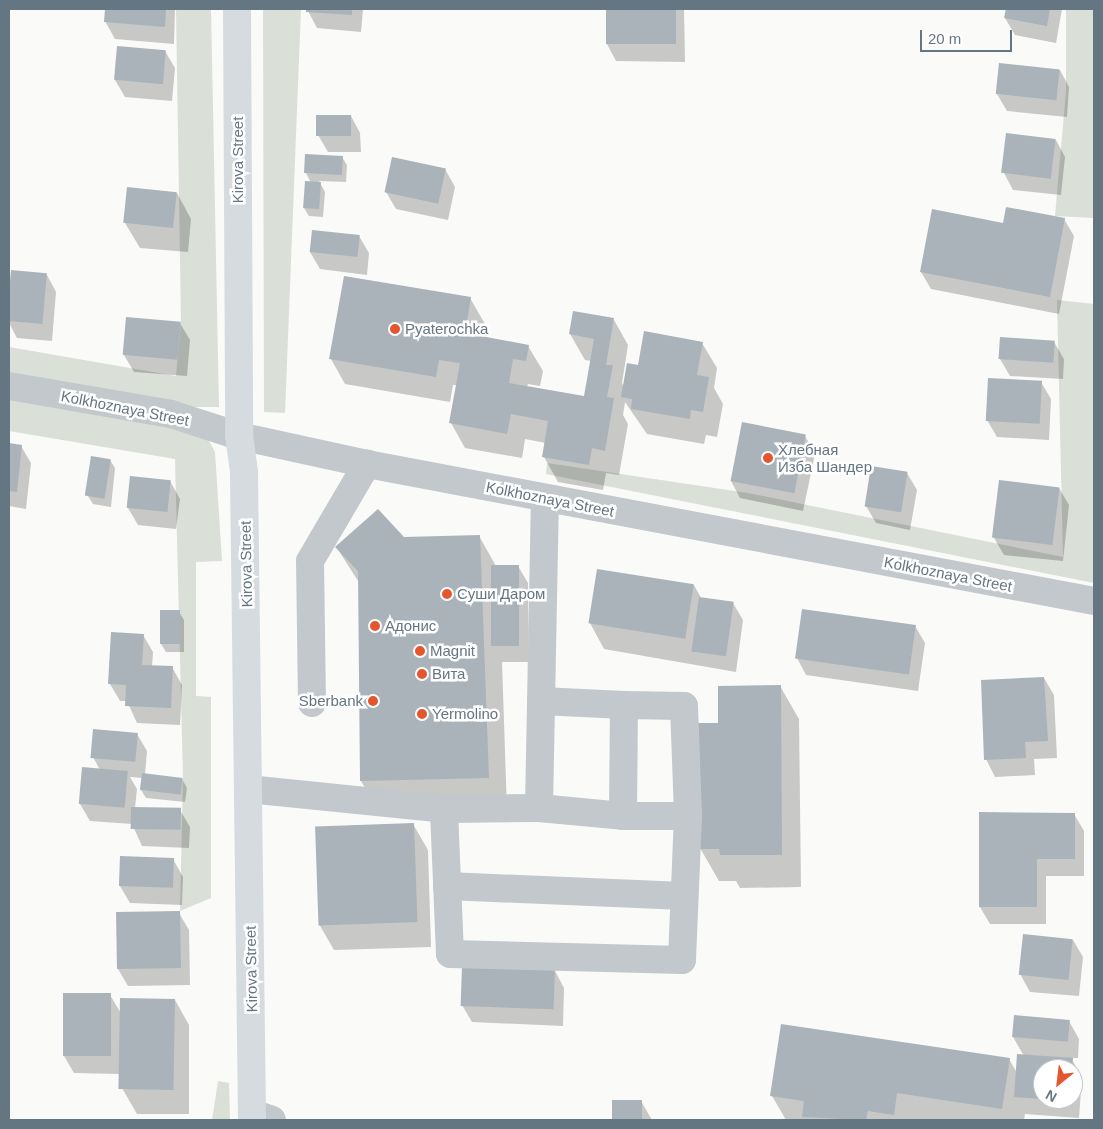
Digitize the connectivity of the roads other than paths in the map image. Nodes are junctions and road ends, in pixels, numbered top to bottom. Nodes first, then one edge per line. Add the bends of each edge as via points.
1 (237, 9) edge
2 (9, 386) edge
3 (239, 436) junction
4 (367, 464) junction
5 (545, 498) junction
6 (1094, 601) edge
7 (541, 701) junction
8 (312, 702) dead end
9 (624, 704) junction
10 (248, 789) junction
11 (539, 808) junction
12 (444, 809) junction
13 (623, 816) junction
14 (688, 816) junction
15 (447, 886) junction
16 (684, 896) junction
17 (259, 1118) edge

1 - 3 main road, Kirova Street
2 - 3 street, Kolkhoznaya Street via 171,414
3 - 4 street, Kolkhoznaya Street
3 - 10 main road, Kirova Street via 244,473
4 - 5 street, Kolkhoznaya Street
4 - 8 street via 310,561
5 - 6 street, Kolkhoznaya Street
5 - 7 street
7 - 9 street
7 - 11 street
9 - 13 street
9 - 14 street via 684,706
10 - 12 street
10 - 17 main road, Kirova Street
11 - 12 street
11 - 13 street
12 - 15 street
13 - 14 street
14 - 16 street
15 - 16 street
15 - 16 street via 450,954 682,960

